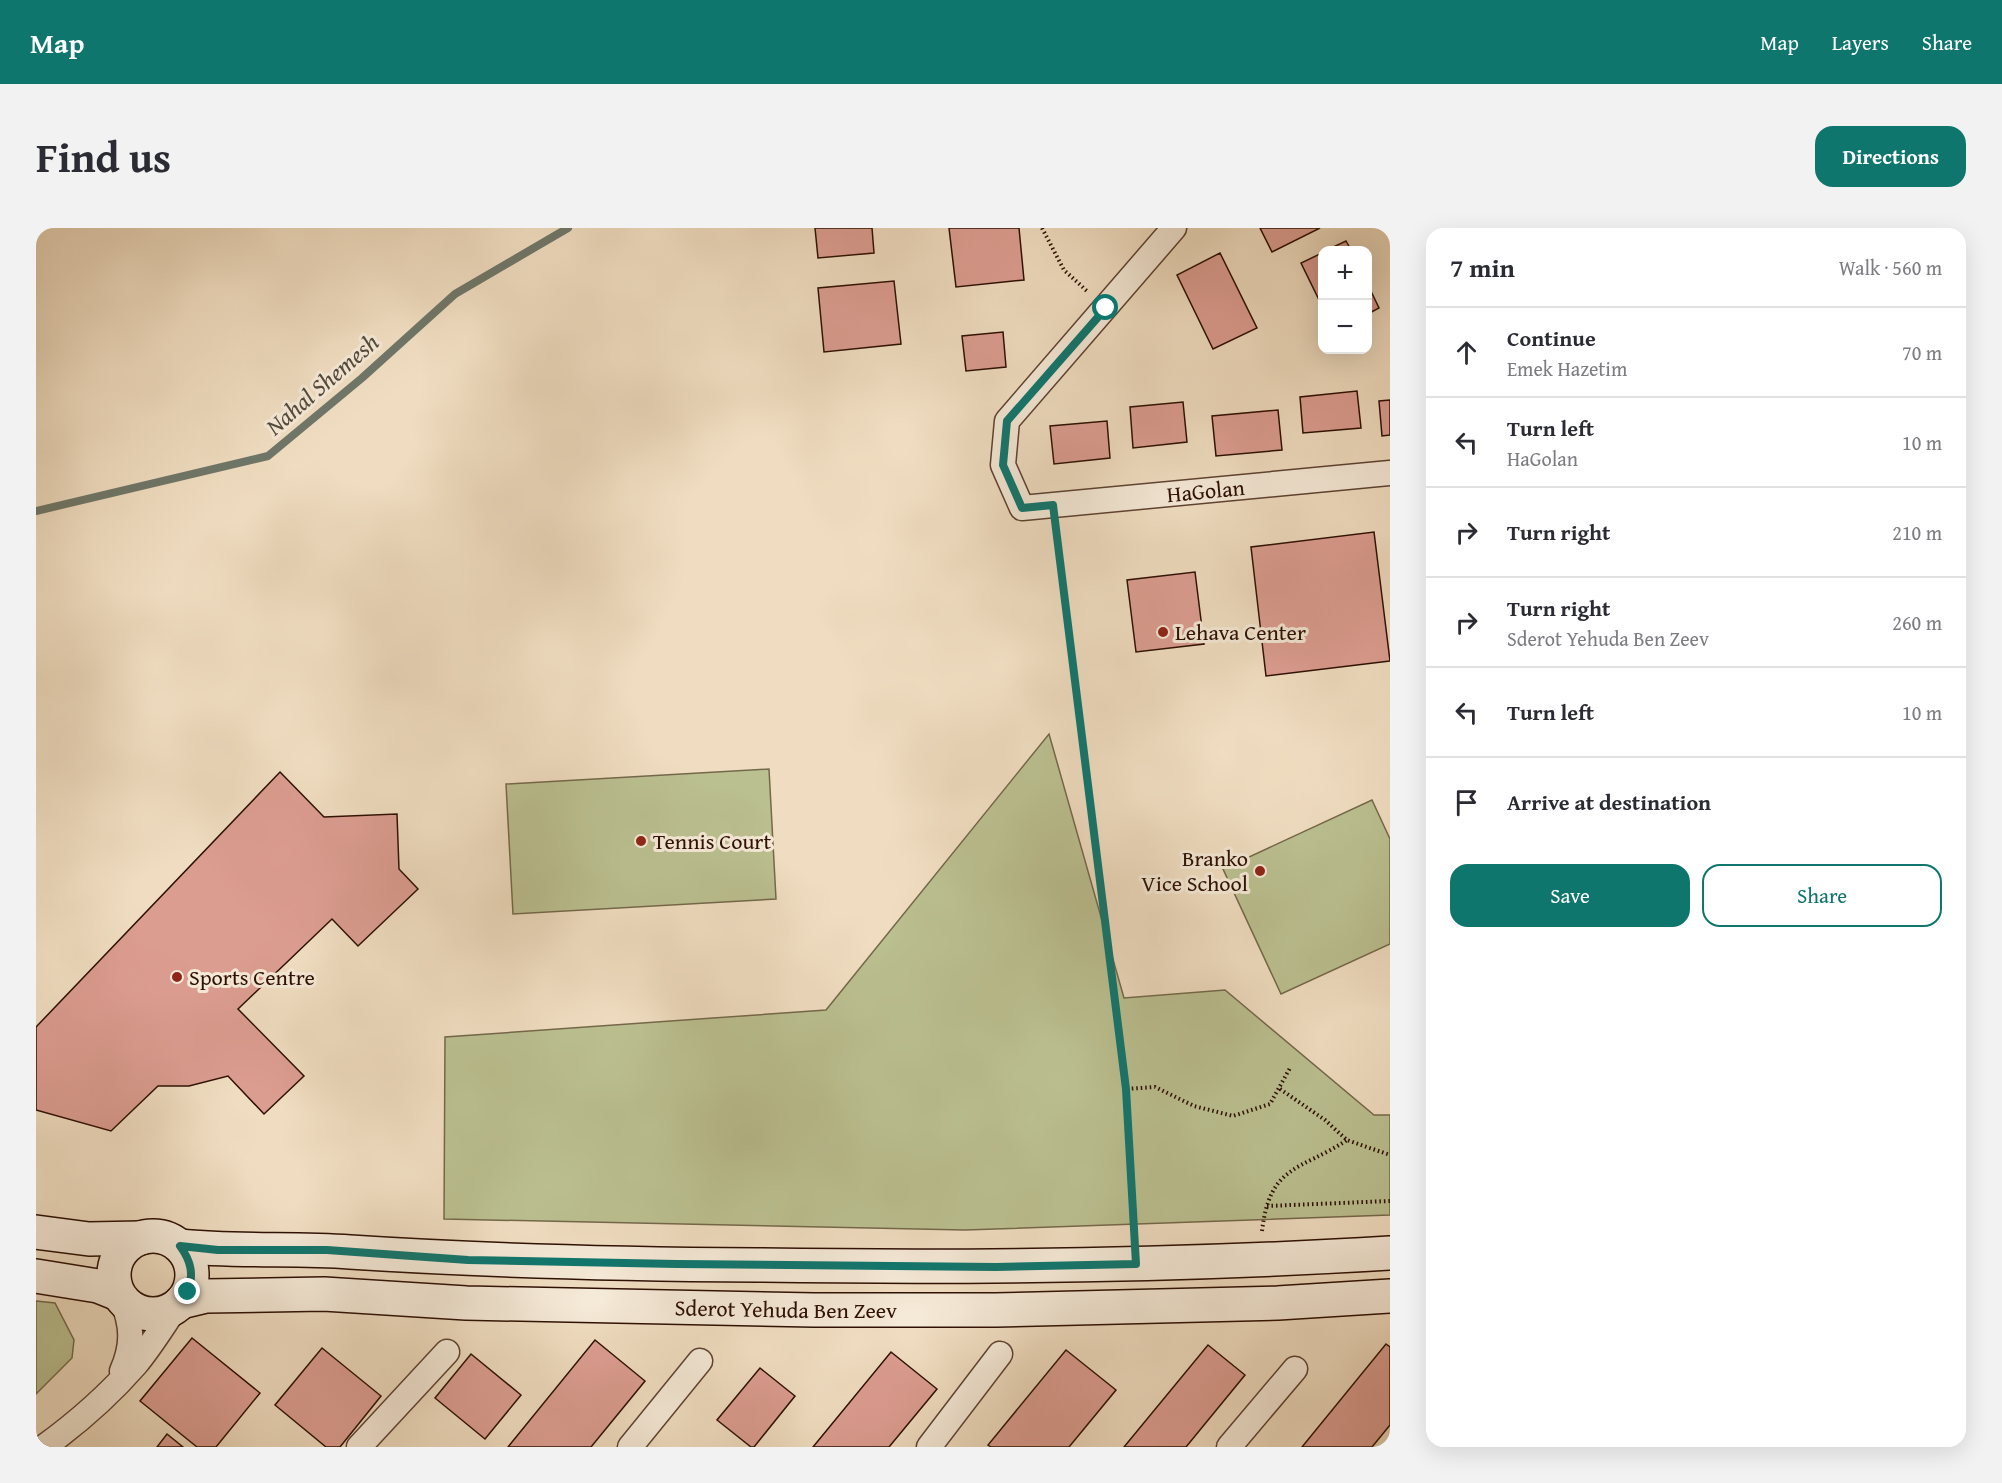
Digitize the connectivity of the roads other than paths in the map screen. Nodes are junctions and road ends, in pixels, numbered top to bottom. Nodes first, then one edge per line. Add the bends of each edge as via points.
1 (1174, 228) edge
2 (1390, 473) edge
3 (36, 1232) edge
4 (141, 1238) junction
5 (180, 1246) junction
6 (1390, 1253) edge
7 (36, 1276) edge
8 (1390, 1296) edge
9 (120, 1297) junction
10 (178, 1305) junction
11 (447, 1352) dead end
12 (1000, 1354) dead end
13 (700, 1361) dead end
14 (1295, 1369) dead end
15 (117, 1385) junction
16 (44, 1447) edge
17 (359, 1447) edge
18 (630, 1447) edge
19 (929, 1447) edge
20 (1229, 1447) edge

1 - 2 street, HaGolan via 1007,421 1003,465 1022,508
3 - 4 main road via 89,1239
4 - 5 main road via 160,1236
4 - 9 main road via 122,1250 116,1261 114,1284
5 - 6 main road, Sderot Yehuda Ben Zeev via 327,1250 468,1260 996,1267
5 - 10 main road via 192,1274 188,1292
7 - 9 main road via 98,1286
8 - 10 main road, Sderot Yehuda Ben Zeev via 1278,1303 996,1310 490,1303 324,1294 206,1296
9 - 10 main road via 142,1313 165,1312
9 - 15 street via 131,1329 131,1343
10 - 15 street
11 - 17 street
12 - 19 street
13 - 18 street
14 - 20 street
15 - 16 street

